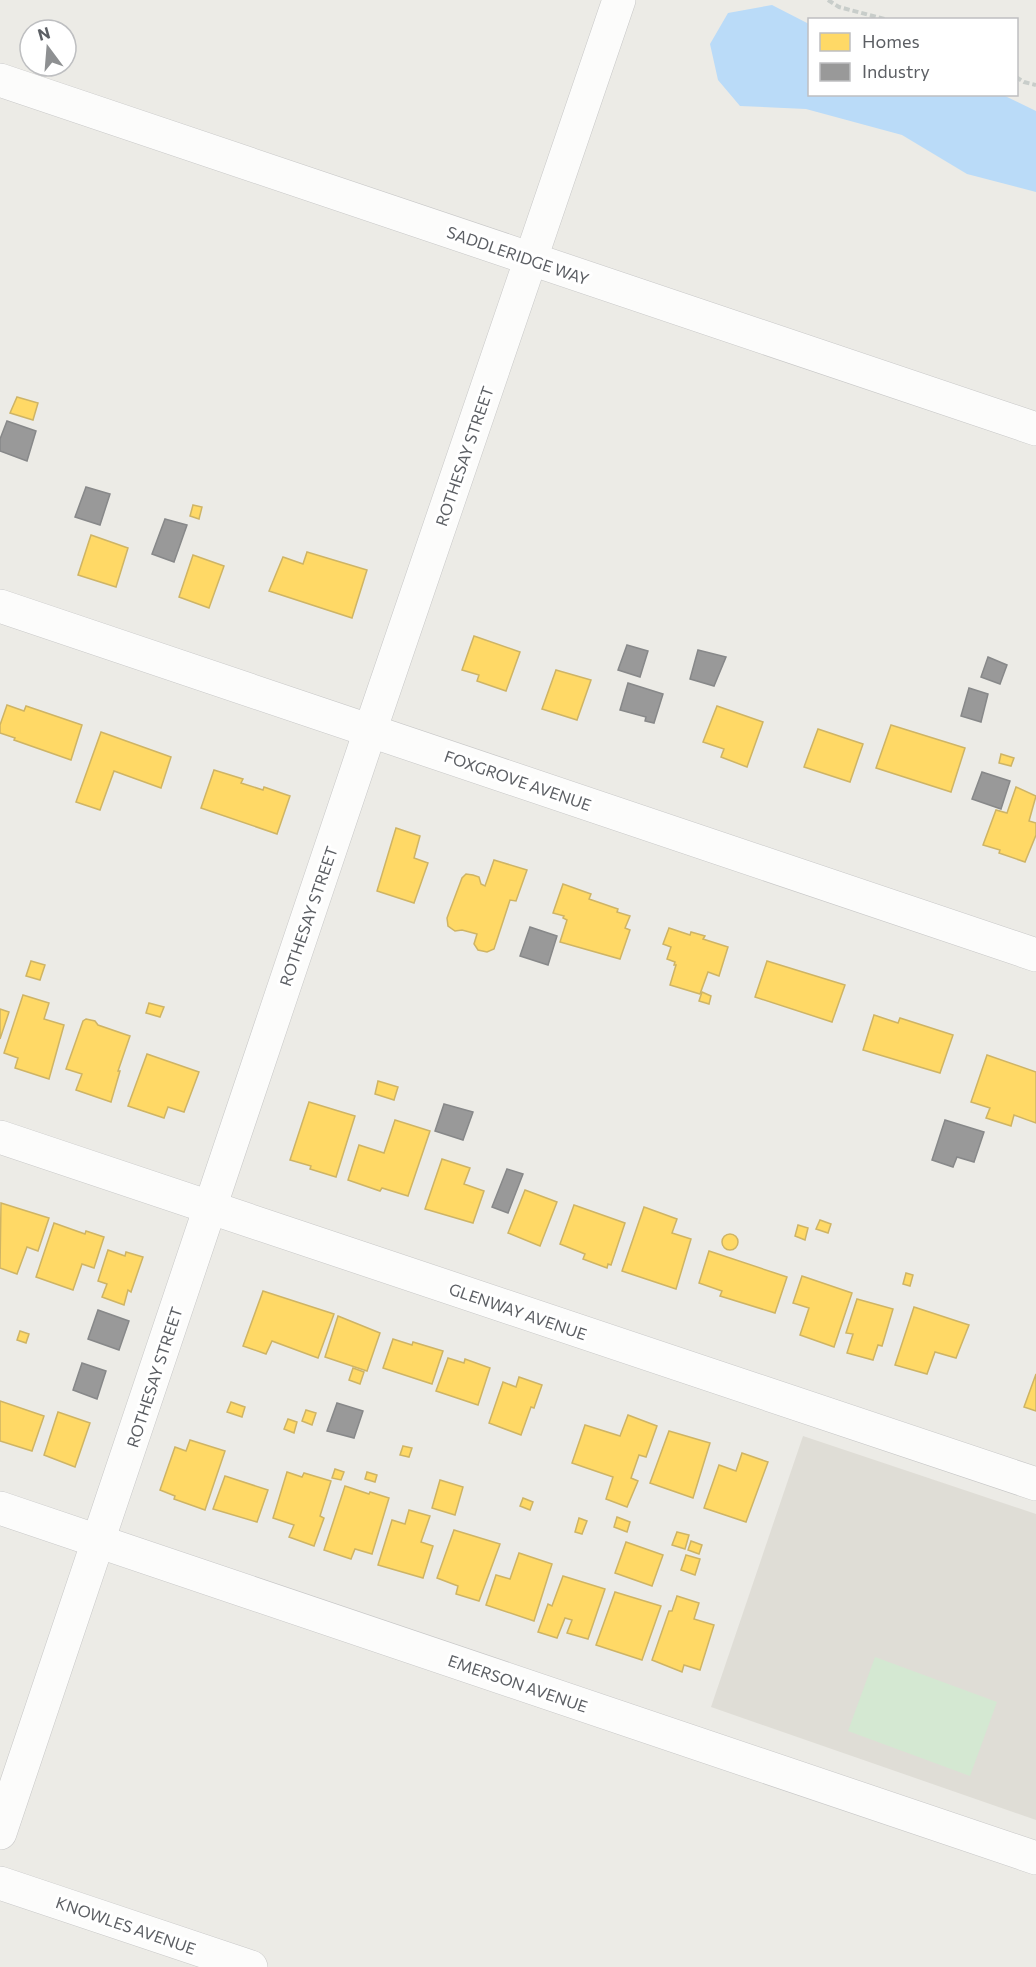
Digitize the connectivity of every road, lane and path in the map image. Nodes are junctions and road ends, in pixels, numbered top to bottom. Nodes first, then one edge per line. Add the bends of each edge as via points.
1 (619, 0) edge
2 (828, 0) edge
3 (880, 18) edge
4 (1018, 78) edge
5 (0, 81) edge
6 (1036, 85) edge
7 (532, 259) junction
8 (1036, 429) edge
9 (0, 606) edge
10 (370, 731) junction
11 (1036, 955) edge
12 (0, 1137) edge
13 (210, 1207) junction
14 (1036, 1484) edge
15 (0, 1508) edge
16 (98, 1540) junction
17 (0, 1833) edge
18 (1036, 1858) edge
19 (0, 1883) edge
20 (251, 1967) edge

1 - 7 street, ROTHESAY STREET
2 - 3 path via 839,7
4 - 6 path
5 - 7 street, SADDLERIDGE WAY
7 - 8 street, SADDLERIDGE WAY
7 - 10 street, ROTHESAY STREET
9 - 10 street, FOXGROVE AVENUE
10 - 11 street, FOXGROVE AVENUE
10 - 13 street, ROTHESAY STREET
12 - 13 street, GLENWAY AVENUE
13 - 14 street, GLENWAY AVENUE
13 - 16 street, ROTHESAY STREET
15 - 16 street, EMERSON AVENUE
16 - 17 street, ROTHESAY STREET
16 - 18 street, EMERSON AVENUE
19 - 20 street, KNOWLES AVENUE

